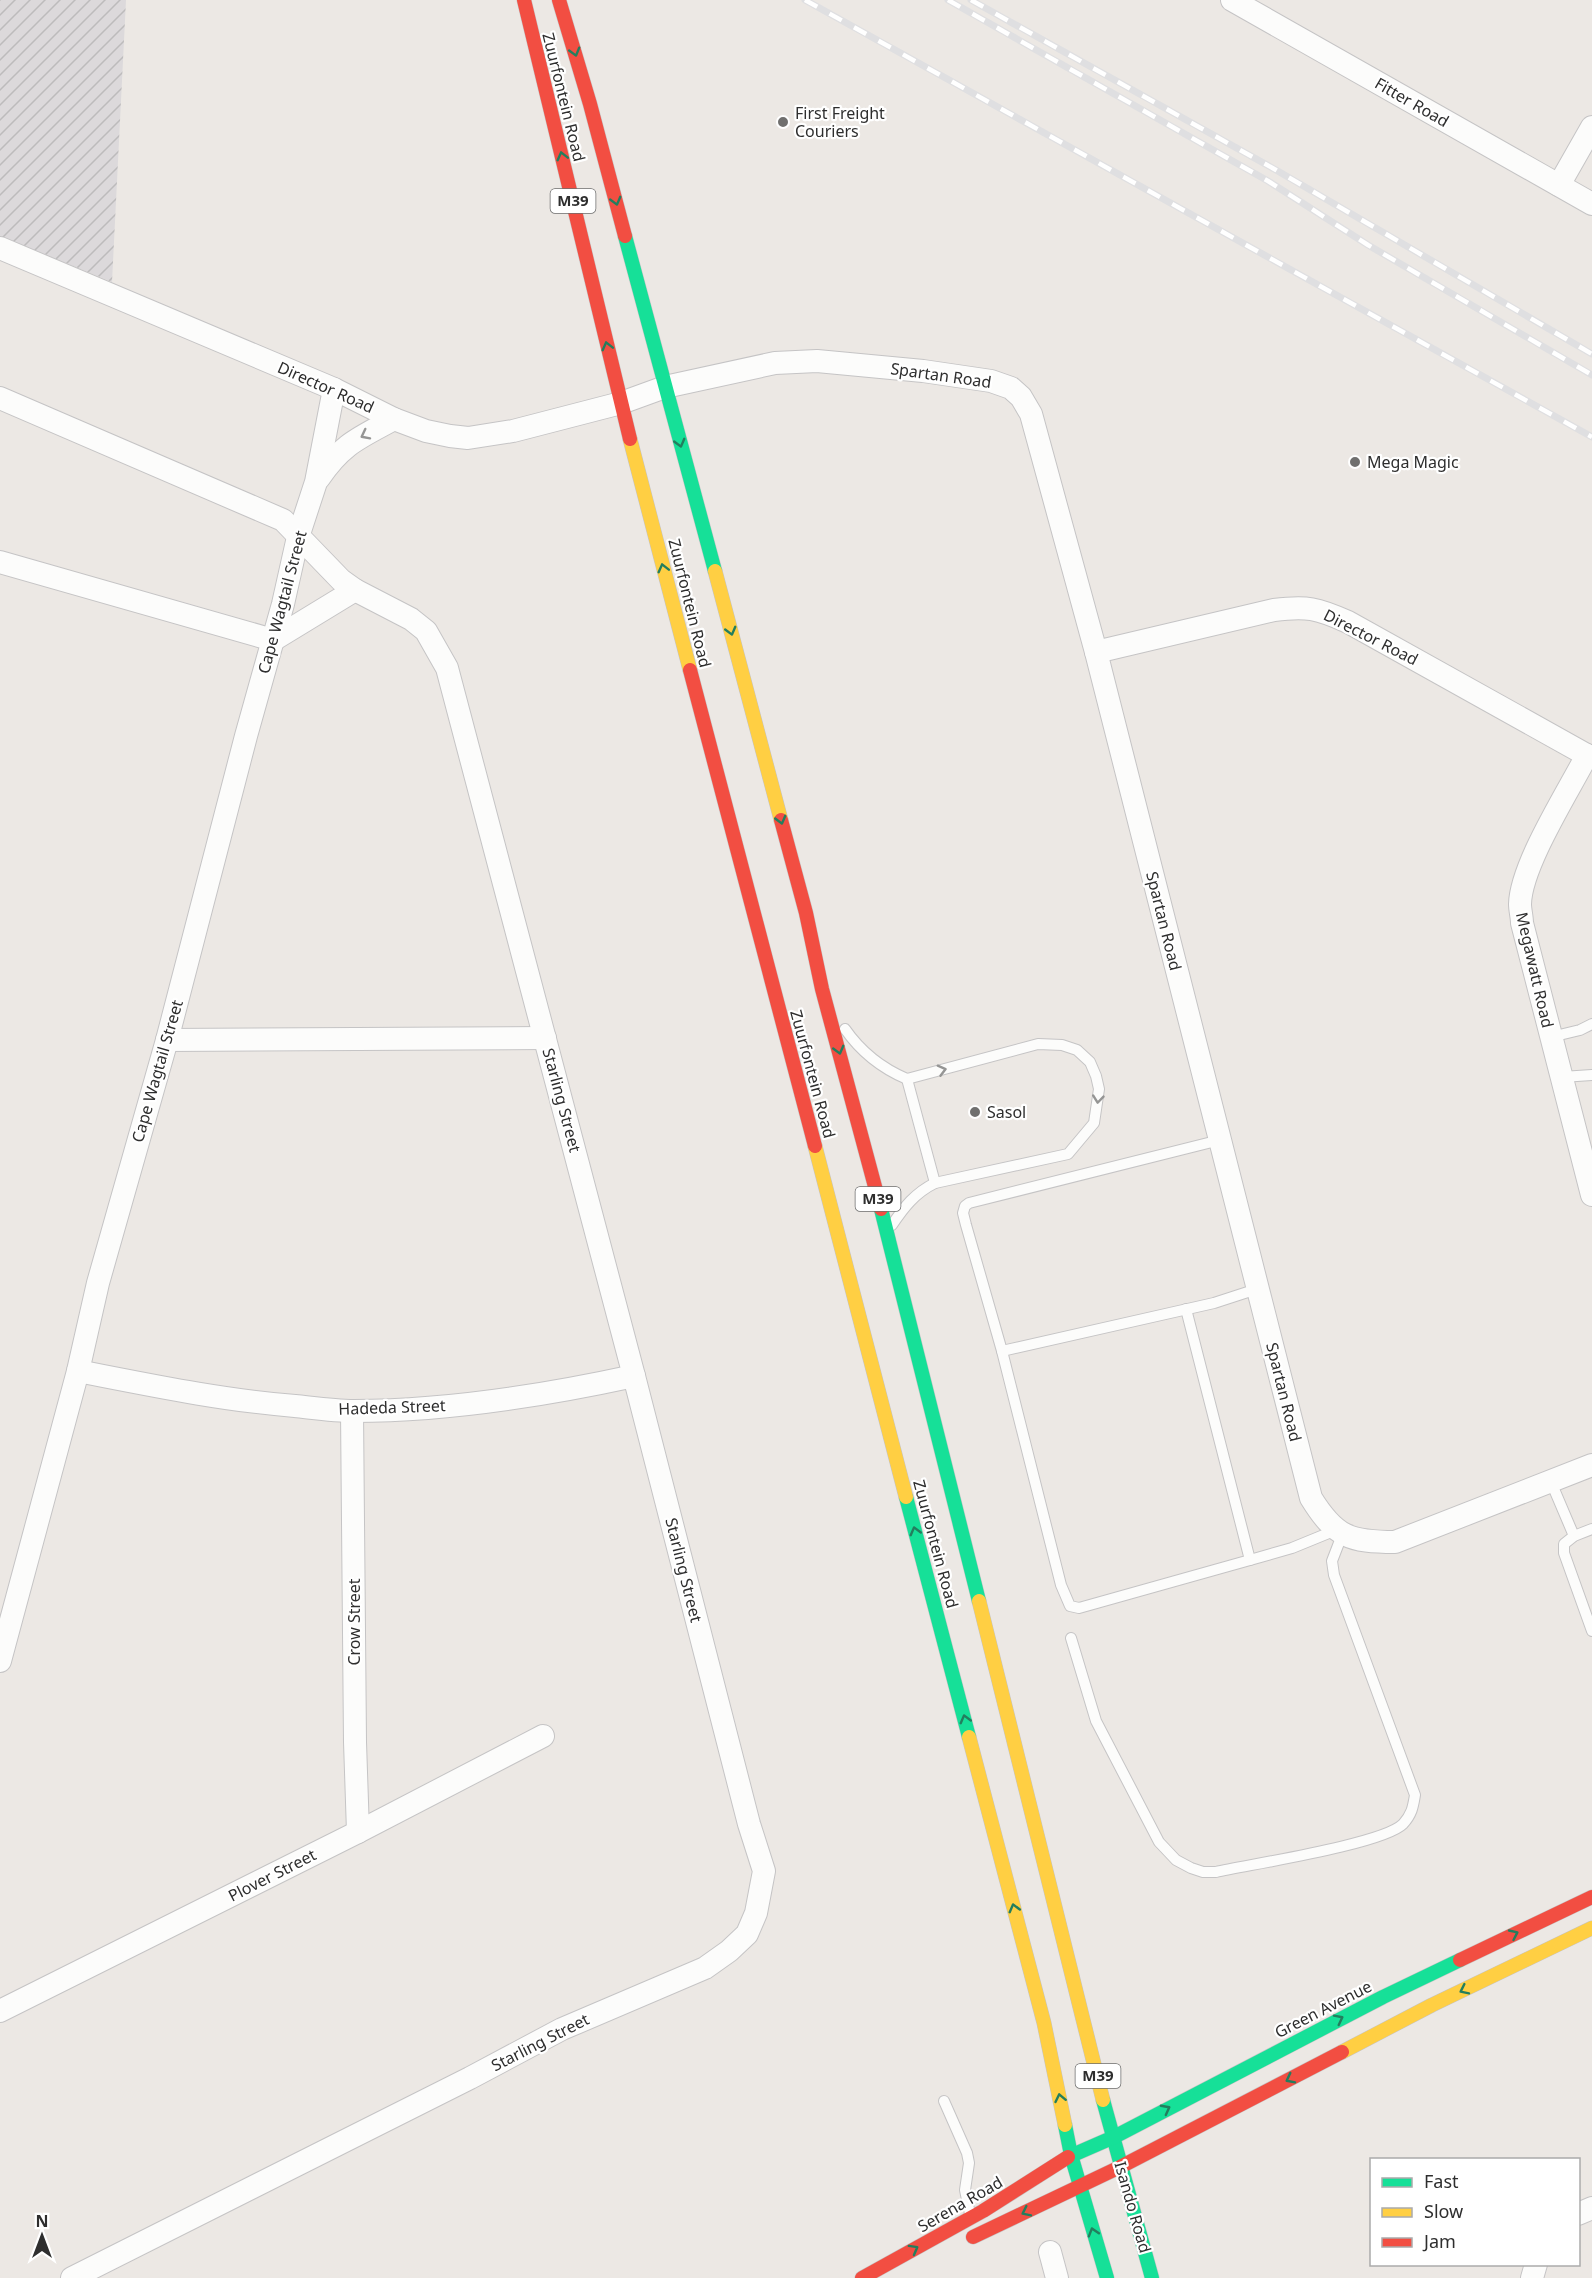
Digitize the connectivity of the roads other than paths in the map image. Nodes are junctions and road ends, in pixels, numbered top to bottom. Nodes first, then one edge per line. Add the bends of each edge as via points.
1 (524, 0) edge
2 (559, 0) edge
3 (1232, 0) edge
4 (1592, 127) edge
5 (1559, 186) junction
6 (1592, 204) edge
7 (0, 248) edge
8 (665, 387) junction
9 (334, 389) junction
10 (0, 398) edge
11 (621, 403) junction
12 (394, 419) junction
13 (316, 482) junction
14 (298, 537) junction
15 (0, 562) edge
16 (355, 590) junction
17 (273, 640) junction
18 (1096, 652) junction
19 (1589, 757) edge
20 (822, 989) junction
21 (1592, 1024) edge
22 (1551, 1037) junction
23 (545, 1038) junction
24 (167, 1040) junction
25 (1592, 1075) edge
26 (1562, 1077) junction
27 (906, 1079) junction
28 (1220, 1140) junction
29 (935, 1184) junction
30 (1592, 1195) edge
31 (887, 1232) junction
32 (1257, 1289) junction
33 (1186, 1309) junction
34 (1002, 1351) junction
35 (78, 1371) junction
36 (634, 1376) junction
37 (352, 1411) junction
38 (1592, 1465) edge
39 (1551, 1482) junction
40 (1592, 1529) edge
41 (1339, 1532) junction
42 (1574, 1536) junction
43 (1250, 1560) junction
44 (1592, 1631) edge
45 (1071, 1638) dead end
46 (0, 1661) edge
47 (543, 1736) dead end
48 (358, 1832) junction
49 (1592, 1897) edge
50 (1592, 1928) edge
51 (0, 2011) edge
52 (944, 2101) dead end
53 (1114, 2137) junction
54 (1071, 2155) junction
55 (1120, 2167) junction
56 (1079, 2186) junction
57 (971, 2218) junction
58 (963, 2242) dead end
59 (1050, 2252) dead end
60 (72, 2278) edge
61 (862, 2278) edge
62 (1057, 2278) edge
63 (1107, 2278) edge
64 (1152, 2278) edge

11 -> 1 main road, Zuurfontein Road / M39
2 -> 8 main road, Zuurfontein Road / M39
3 - 5 street, Fitter Road
4 - 5 street
5 - 6 street, Fitter Road
7 - 9 street, Director Road
8 - 11 street, Director Road
8 - 18 street, Spartan Road via 774,363 818,361 991,381 1011,388 1031,414
8 -> 20 main road, Zuurfontein Road / M39 via 806,913
9 - 12 street, Director Road
9 - 13 street
10 - 14 street, Starling Street via 283,520
11 - 12 street, Director Road via 513,431 468,438 426,431
54 -> 11 main road, Zuurfontein Road / M39 via 1044,2024
12 -> 13 street via 353,441 337,454
13 - 14 street, Cape Wagtail Street
14 - 16 street, Starling Street
14 - 17 street, Cape Wagtail Street
15 - 17 street
16 - 17 street
16 - 23 street, Starling Street via 426,631 447,668
17 - 24 street, Cape Wagtail Street
18 - 19 street, Director Road via 1274,610 1322,610
18 - 28 street, Spartan Road
19 - 22 street, Megawatt Road via 1530,862 1520,904
20 - 27 lane via 853,1041 870,1058
20 -> 31 main road, Zuurfontein Road / M39
21 - 22 lane
22 - 26 street, Megawatt Road
23 - 24 street
23 - 36 street, Starling Street
24 - 35 street, Cape Wagtail Street via 98,1284
25 - 26 lane
26 - 30 street, Megawatt Road
27 - 29 lane
27 -> 29 lane via 1038,1044 1077,1050 1090,1062 1096,1076 1099,1089 1094,1123 1068,1154
28 - 32 street, Spartan Road
28 - 34 lane via 964,1206
29 - 31 lane via 920,1191
31 - 53 main road, Zuurfontein Road / M39
32 - 33 lane
32 - 41 street, Spartan Road via 1311,1498 1325,1521
33 - 34 lane
33 - 43 lane
34 - 43 lane via 1061,1585 1070,1606 1079,1608
35 - 37 street, Hadeda Street via 191,1394
35 - 46 street, Cape Wagtail Street
36 - 37 street, Hadeda Street via 498,1401
36 - 60 street, Starling Street via 764,1871 756,1913 747,1934 705,1968 562,2029
37 - 48 street, Crow Street
38 - 39 street
39 - 41 street via 1395,1542 1366,1542
39 - 42 lane
40 - 42 lane
41 - 43 lane
41 - 45 lane via 1332,1561 1334,1575 1415,1795 1413,1811 1402,1826 1372,1840 1216,1872 1203,1872 1176,1860 1159,1842 1096,1721
42 - 44 lane via 1564,1544 1564,1553
47 - 48 street, Plover Street
48 - 51 street, Plover Street
53 -> 49 main road, Green Avenue via 1383,1997
50 -> 55 main road via 1432,2005
52 - 57 lane via 968,2153 965,2190
53 - 54 main road, Green Avenue
53 - 55 main road, Isando Road / M39
54 - 56 main road, M39
54 - 57 main road, Serena Road
55 - 56 main road
55 - 64 main road, Isando Road / M39
56 -> 58 main road
63 -> 56 main road, M39
61 -> 57 main road, Serena Road
59 - 62 street

